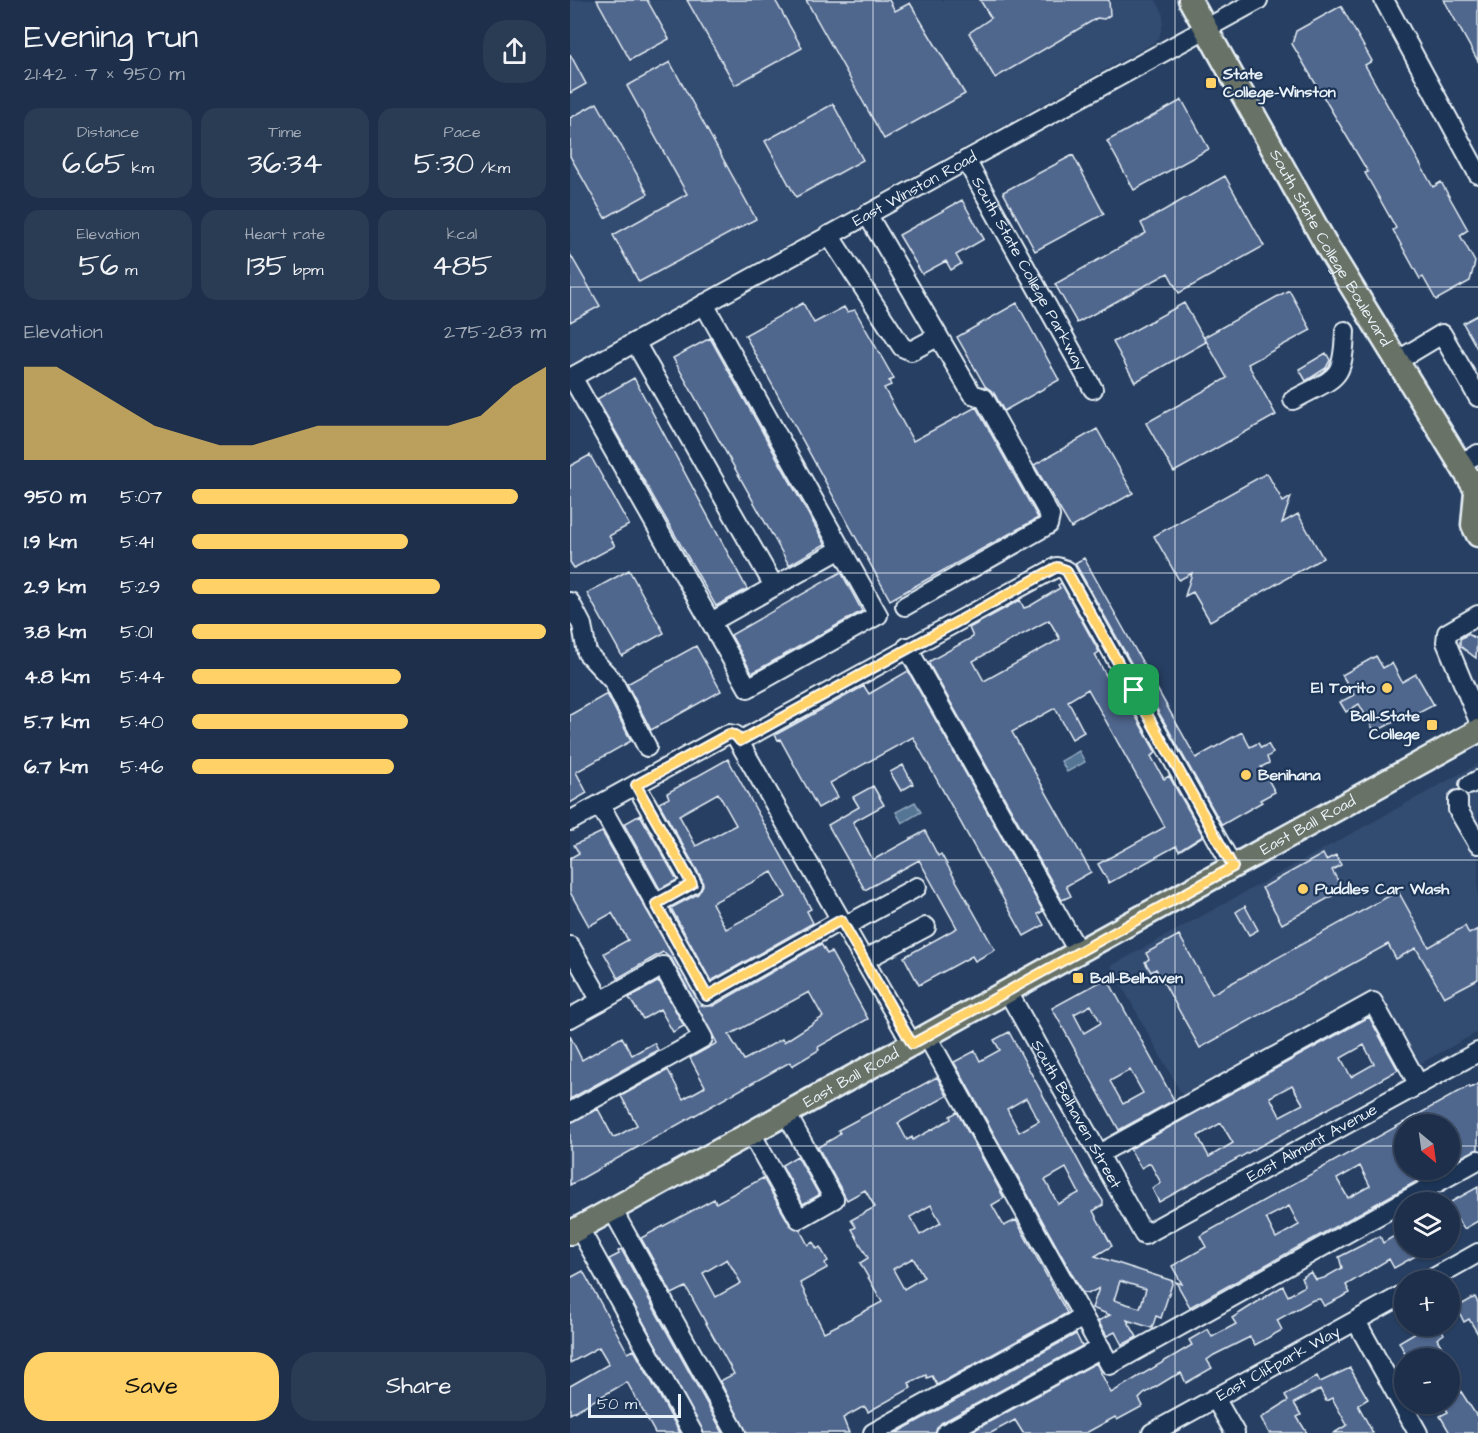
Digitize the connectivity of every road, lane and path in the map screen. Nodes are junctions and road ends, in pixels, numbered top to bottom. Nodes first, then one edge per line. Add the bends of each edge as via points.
1 (1190, 0) edge
2 (1258, 0) edge
3 (1384, 0) edge
4 (1206, 29) junction
5 (966, 160) junction
6 (1478, 174) edge
7 (867, 214) junction
8 (829, 235) junction
9 (704, 304) junction
10 (1345, 331) dead end
11 (937, 337) junction
12 (635, 342) junction
13 (1397, 361) junction
14 (571, 378) edge
15 (1093, 388) dead end
16 (1478, 397) edge
17 (1293, 400) dead end
18 (1469, 459) edge
19 (1477, 492) edge
20 (1478, 535) edge
21 (841, 549) junction
22 (774, 586) junction
23 (570, 602) edge
24 (905, 606) dead end
25 (1478, 616) edge
26 (711, 622) junction
27 (907, 647) junction
28 (1478, 719) edge
29 (1478, 731) edge
30 (731, 739) junction
31 (647, 747) dead end
32 (636, 785) junction
33 (1458, 801) dead end
34 (600, 805) junction
35 (570, 821) edge
36 (1478, 844) edge
37 (1233, 867) junction
38 (917, 887) dead end
39 (656, 904) junction
40 (843, 923) junction
41 (926, 927) dead end
42 (570, 946) edge
43 (1079, 953) junction
44 (864, 960) junction
45 (1008, 992) junction
46 (601, 1001) junction
47 (570, 1018) edge
48 (920, 1040) junction
49 (1478, 1052) edge
50 (1419, 1085) junction
51 (570, 1113) edge
52 (786, 1113) junction
53 (751, 1133) junction
54 (1099, 1154) junction
55 (1478, 1160) edge
56 (612, 1209) junction
57 (574, 1230) edge
58 (1144, 1235) joint
59 (1478, 1253) edge
60 (1448, 1270) edge
61 (1394, 1300) edge
62 (1083, 1317) junction
63 (1356, 1321) junction
64 (1101, 1348) junction
65 (1215, 1398) junction
66 (693, 1433) edge
67 (736, 1433) edge
68 (873, 1433) edge
69 (946, 1433) edge
70 (1152, 1433) edge
71 (1235, 1433) edge
72 (1418, 1433) edge

1 - 4 main road, South State College Boulevard
2 - 4 street, East Winston Road
3 - 6 street
4 - 5 street, East Winston Road
4 - 13 main road, South State College Boulevard via 1328,248
5 - 7 street, East Winston Road
5 - 15 street, South State College Parkway
7 - 8 street, East Winston Road
7 - 11 street
8 - 9 street, East Winston Road
8 - 11 street via 902,348 911,351
9 - 12 street, East Winston Road
9 - 21 street
10 - 17 street via 1344,361 1337,375
11 - 24 street via 972,394 984,398 996,416 1050,516 1048,525
12 - 14 street, East Winston Road
12 - 22 street
13 - 16 street via 1442,334
13 - 18 main road, South State College Boulevard
14 - 26 street
18 - 19 main road, South State College Boulevard
19 - 20 main road, South State College Boulevard via 1473,525
21 - 22 street
21 - 26 street via 878,615 858,627 748,688
22 - 26 street
23 - 31 street via 582,625 587,653 613,681
25 - 28 street via 1447,633 1446,642
27 - 30 street
27 - 37 street via 1057,567 1066,570
27 - 43 street
29 - 37 main road, East Ball Road
30 - 32 street
30 - 40 street
32 - 34 street
32 - 39 street via 692,884
33 - 36 street via 1458,810
34 - 35 street
34 - 39 street
37 - 43 main road, East Ball Road
38 - 40 street
39 - 40 street via 707,996
40 - 44 street
41 - 44 street
42 - 46 street
43 - 45 main road, East Ball Road
44 - 48 street
45 - 48 main road, East Ball Road
45 - 54 street, South Belhaven Street
46 - 47 street
46 - 51 street via 663,966 703,1038
48 - 52 main road, East Ball Road
48 - 62 street
49 - 50 street, East Almont Avenue
50 - 54 street via 1373,1002
50 - 58 street, East Almont Avenue
52 - 53 main road, East Ball Road
52 - 53 street via 834,1199 799,1219
53 - 56 main road, East Ball Road
54 - 58 street, South Belhaven Street
55 - 64 street via 1110,1365
56 - 57 main road, East Ball Road
56 - 67 street
57 - 66 street
59 - 60 street
61 - 63 street, East Clifpark Way
62 - 64 street
62 - 68 street
63 - 65 street, East Clifpark Way
63 - 72 street
64 - 69 street
65 - 70 street, East Clifpark Way
65 - 71 street

